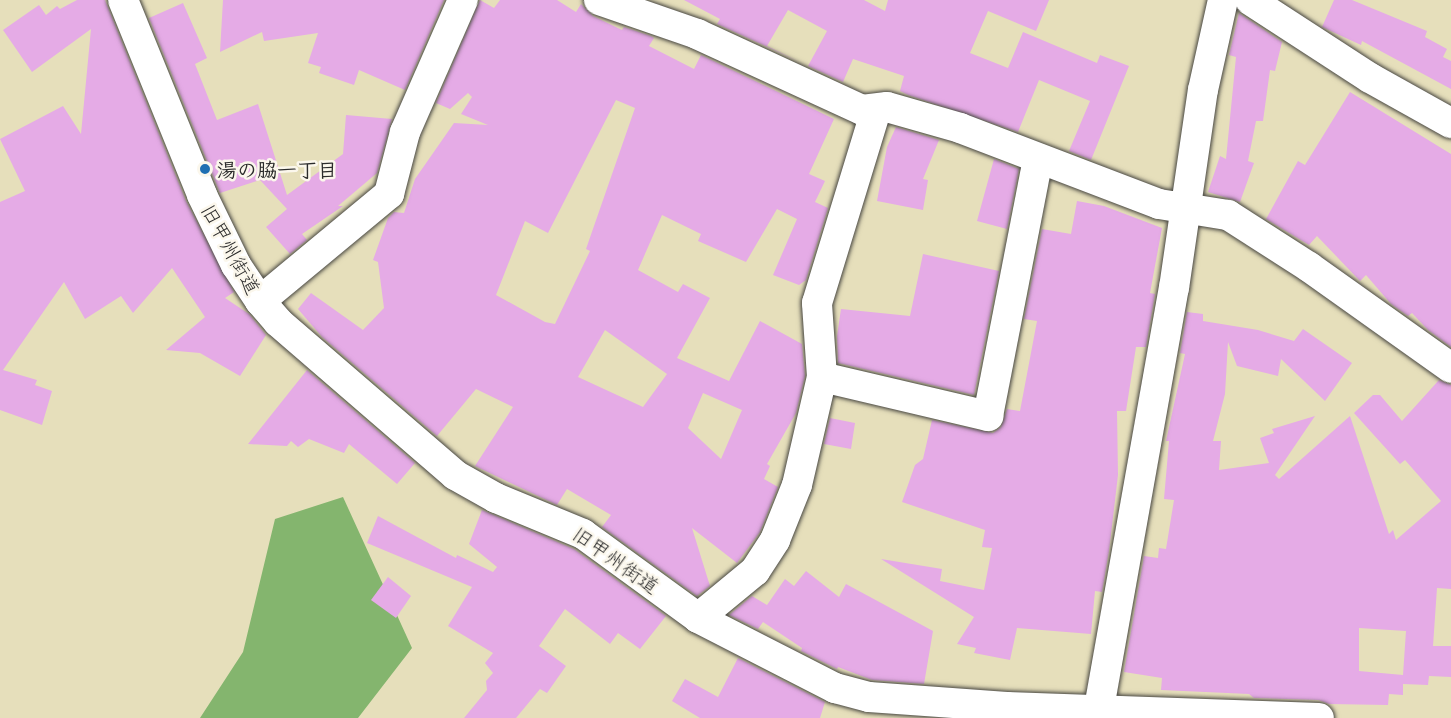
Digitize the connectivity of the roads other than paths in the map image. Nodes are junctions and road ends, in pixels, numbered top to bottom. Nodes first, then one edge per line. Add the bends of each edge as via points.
1 (123, 0) edge
2 (463, 0) edge
3 (599, 0) edge
4 (1223, 0) edge
5 (1250, 0) edge
6 (876, 110) junction
7 (1451, 123) edge
8 (1038, 159) junction
9 (1186, 210) junction
10 (260, 301) junction
11 (1451, 368) edge
12 (822, 377) junction
13 (698, 618) junction
14 (871, 708) edge
15 (1099, 708) junction
16 (1319, 718) edge

1 - 10 street, 旧甲州街道 via 202,195 236,265
2 - 10 street via 405,132 389,194
3 - 6 street via 697,34 842,103
4 - 9 street via 1203,90
5 - 7 street via 1370,78
6 - 8 street via 887,106 960,128
6 - 12 street via 817,303
8 - 9 street via 1159,204
8 - 12 street via 988,416
9 - 11 street via 1228,215
9 - 15 street
10 - 13 street, 旧甲州街道 via 278,322 455,475 496,498 583,534
12 - 13 street via 797,486 775,540 755,571
13 - 14 street, 旧甲州街道
14 - 15 street, 旧甲州街道
15 - 16 street, 旧甲州街道

